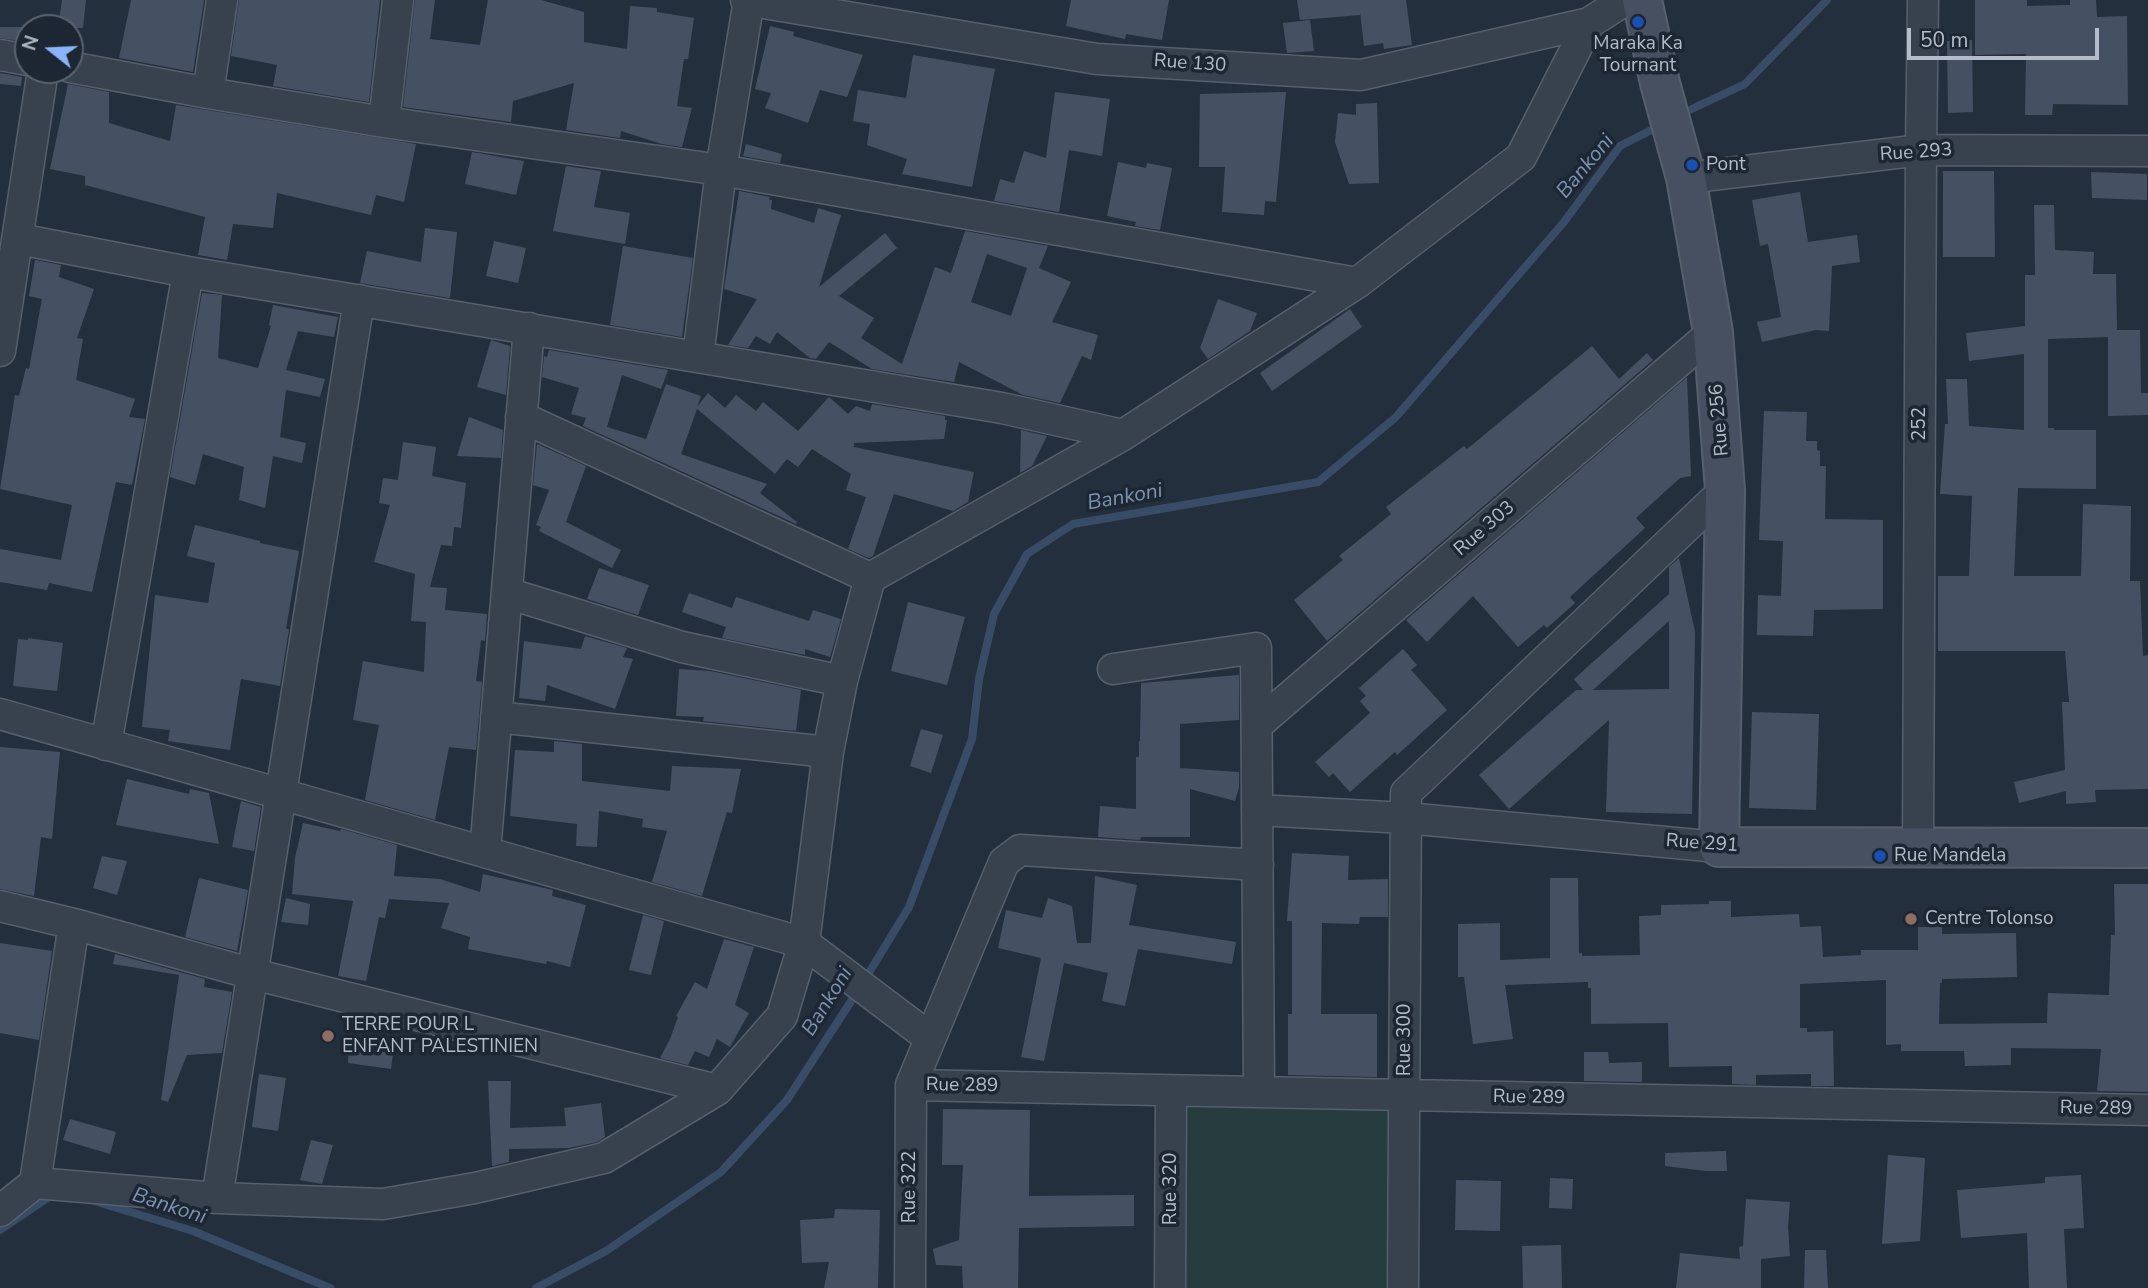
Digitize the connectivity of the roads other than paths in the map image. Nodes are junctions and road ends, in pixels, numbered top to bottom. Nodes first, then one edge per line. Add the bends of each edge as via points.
1 (222, 0) edge
2 (398, 0) edge
3 (748, 0) edge
4 (1625, 0) edge
5 (1642, 0) edge
6 (1923, 0) edge
7 (1590, 23) junction
8 (84, 70) edge
9 (41, 84) edge
10 (208, 93) junction
11 (384, 122) junction
12 (1921, 150) junction
13 (2148, 151) edge
14 (1682, 167) junction
15 (721, 170) junction
16 (19, 239) junction
17 (188, 272) junction
18 (1357, 284) junction
19 (359, 300) junction
20 (529, 327) junction
21 (1713, 332) junction
22 (0, 351) edge
23 (698, 357) junction
24 (522, 417) junction
25 (1123, 435) junction
26 (1725, 490) junction
27 (870, 578) junction
28 (506, 593) junction
29 (1113, 669) dead end
30 (842, 681) junction
31 (0, 714) edge
32 (496, 717) junction
33 (1257, 725) junction
34 (106, 744) junction
35 (828, 752) junction
36 (281, 794) junction
37 (1406, 805) junction
38 (1257, 810) junction
39 (1719, 848) junction
40 (1918, 848) junction
41 (2148, 848) edge
42 (485, 852) junction
43 (1258, 865) junction
44 (0, 906) edge
45 (74, 924) junction
46 (804, 943) junction
47 (253, 974) junction
48 (919, 1030) junction
49 (911, 1085) junction
50 (717, 1090) junction
51 (1171, 1091) junction
52 (1259, 1093) junction
53 (1404, 1095) junction
54 (2148, 1110) edge
55 (35, 1183) junction
56 (217, 1198) junction
57 (0, 1211) edge
58 (910, 1288) edge
59 (1170, 1288) edge
60 (1403, 1288) edge

1 - 10 street
2 - 11 street
3 - 7 street, Rue 130 via 1097,59 1361,75
3 - 15 street
4 - 7 street, Rue 130
5 - 14 street, Rue 256
6 - 12 street, 252
7 - 18 street via 1521,157
8 - 10 street
9 - 16 street
10 - 11 street
11 - 15 street
12 - 13 street, Rue 293
12 - 14 street, Rue 293
12 - 40 street, 252
14 - 21 street, Rue 256
15 - 18 street
15 - 23 street
16 - 17 street
16 - 22 street
17 - 19 street
17 - 34 street
18 - 25 street
19 - 20 street
19 - 36 street
20 - 23 street
20 - 24 street
21 - 26 street, Rue 256
21 - 33 street, Rue 303
23 - 25 street via 1002,408
24 - 27 street
24 - 28 street
25 - 27 street
26 - 37 street
26 - 39 street, Rue 256
27 - 30 street
28 - 30 street via 682,647
28 - 32 street
29 - 33 street via 1256,648
30 - 35 street
31 - 34 street
32 - 35 street
32 - 42 street
33 - 38 street
34 - 36 street
35 - 46 street
36 - 42 street
36 - 47 street
37 - 38 street, Rue 291
37 - 39 street, Rue 291
37 - 53 street, Rue 300
38 - 43 street
39 - 40 street, Rue 291
40 - 41 street, Rue 291
42 - 46 street
43 - 48 street via 1020,850 1004,862
43 - 52 street
44 - 45 street
45 - 47 street
45 - 55 street
46 - 48 street
46 - 50 street via 782,1016
47 - 50 street
47 - 56 street
48 - 49 street
49 - 51 street, Rue 289
49 - 58 street, Rue 322
50 - 56 street via 604,1158 475,1188 383,1204
51 - 52 street, Rue 289
51 - 59 street, Rue 320
52 - 53 street, Rue 289
53 - 54 street, Rue 289
53 - 60 street, Rue 300
55 - 56 street
55 - 57 street

